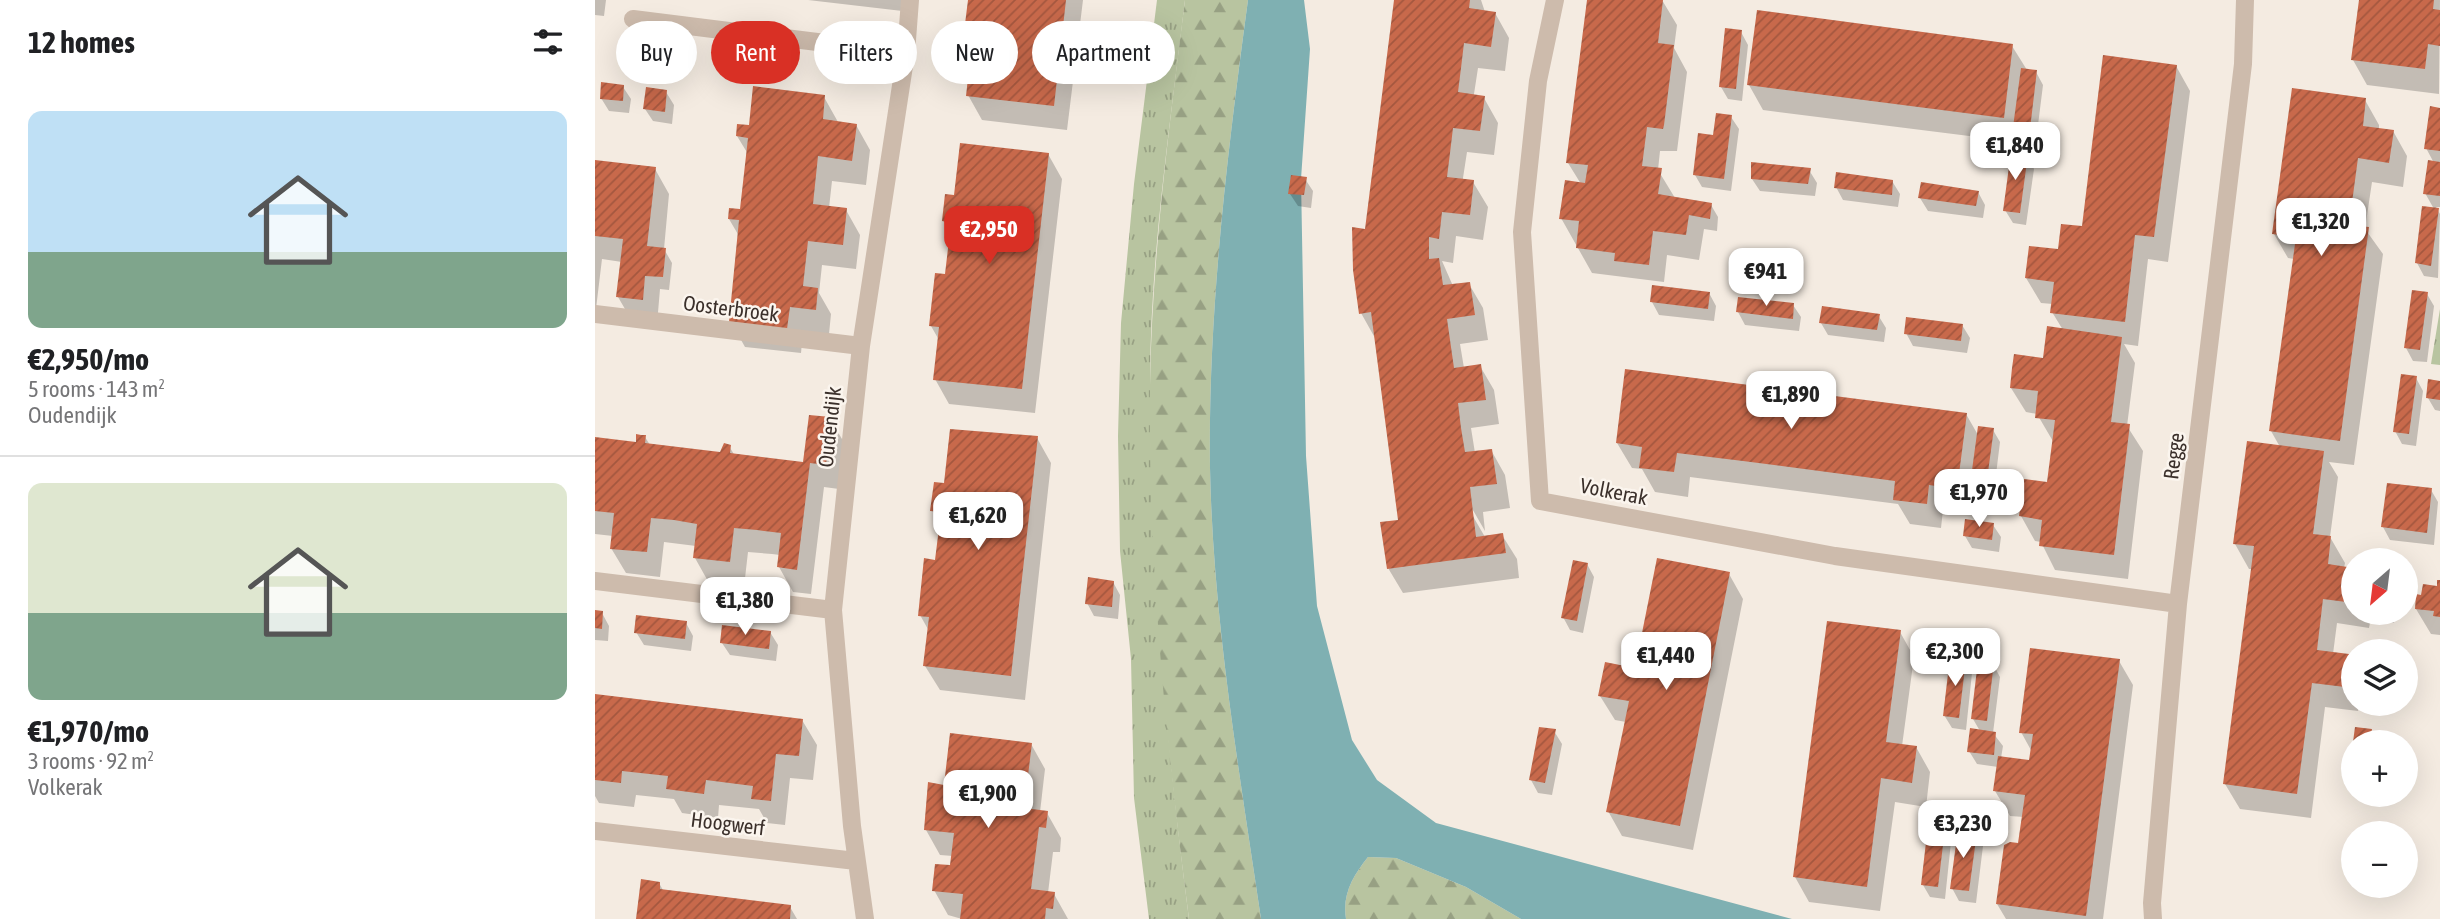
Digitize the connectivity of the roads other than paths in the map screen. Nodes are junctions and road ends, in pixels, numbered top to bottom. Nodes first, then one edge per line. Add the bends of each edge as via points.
1 (910, 0) edge
2 (1555, 0) edge
3 (2245, 0) edge
4 (633, 19) dead end
5 (908, 21) edge
6 (814, 42) edge
7 (901, 84) edge
8 (595, 314) edge
9 (861, 346) junction
10 (595, 582) edge
11 (2178, 604) junction
12 (833, 610) junction
13 (595, 831) edge
14 (856, 861) junction
15 (865, 919) edge
16 (2153, 919) edge

1 - 5 street, Oudendijk
2 - 11 street, Volkerak via 1538,81 1522,232 1540,501 1835,556
3 - 11 street, Regge via 2243,64
4 - 6 street
7 - 9 street, Oudendijk
8 - 9 street, Oosterbroek
9 - 12 street, Oudendijk
10 - 12 street
11 - 16 street, Regge
12 - 14 street, Oudendijk
13 - 14 street, Hoogwerf
14 - 15 street, Oudendijk

